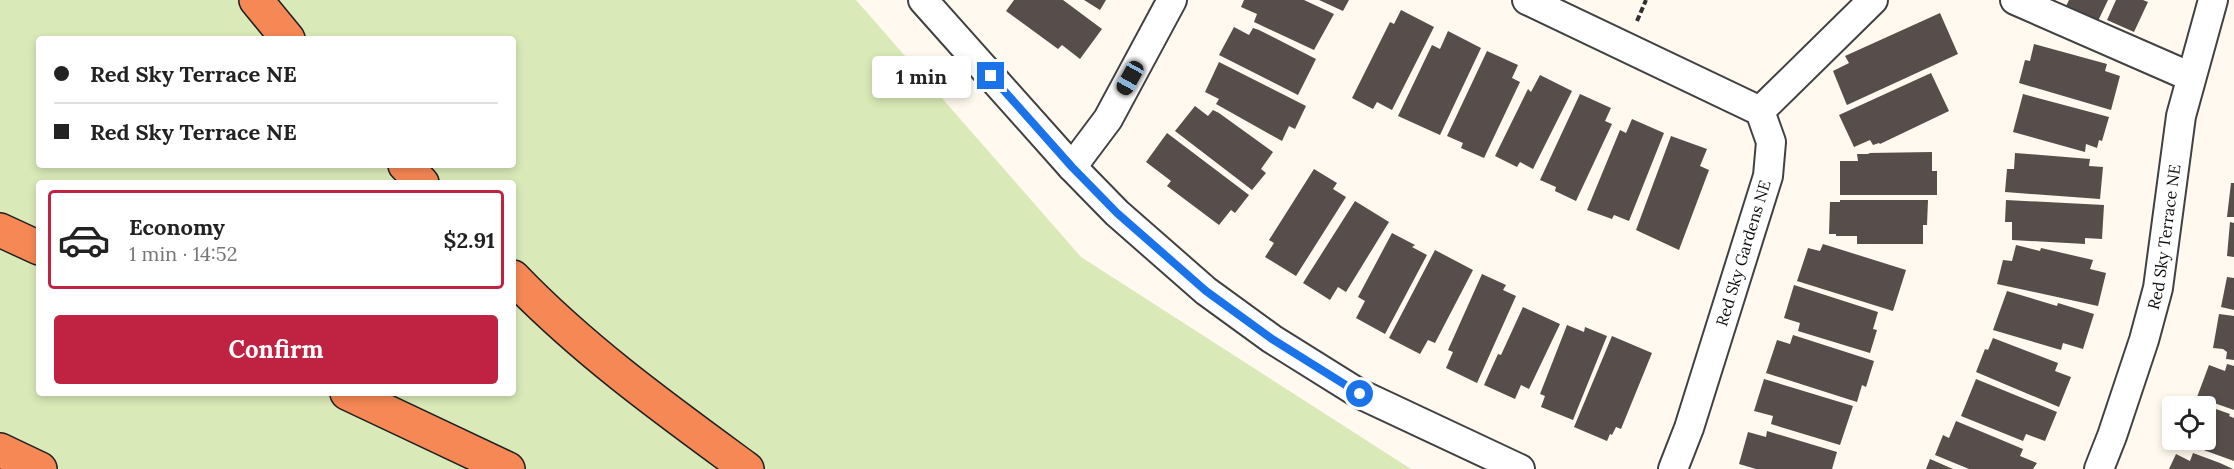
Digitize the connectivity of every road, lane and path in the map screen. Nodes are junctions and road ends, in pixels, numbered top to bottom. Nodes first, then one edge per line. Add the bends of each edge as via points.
1 (256, 0) edge
2 (923, 0) edge
3 (1172, 0) edge
4 (1527, 0) edge
5 (1873, 0) edge
6 (2015, 0) edge
7 (2213, 0) edge
8 (286, 36) edge
9 (2191, 77) junction
10 (1760, 111) junction
11 (1072, 167) junction
12 (408, 168) edge
13 (419, 180) edge
14 (0, 230) edge
15 (36, 247) edge
16 (516, 281) edge
17 (353, 396) edge
18 (0, 450) edge
19 (40, 469) edge
20 (508, 469) edge
21 (747, 469) edge
22 (1520, 469) edge
23 (1673, 469) edge
24 (2099, 469) edge

1 - 8 highway
2 - 11 street
3 - 11 street via 1108,119
4 - 10 street
5 - 10 street
6 - 9 street
7 - 9 street, Red Sky Terrace NE
9 - 24 street, Red Sky Terrace NE via 2181,116 2158,288
10 - 23 street, Red Sky Gardens NE via 1772,142 1768,176
11 - 22 street via 1117,213 1206,291 1272,339 1360,394
12 - 13 highway
14 - 15 highway
16 - 21 highway via 639,390
17 - 20 highway
18 - 19 highway

